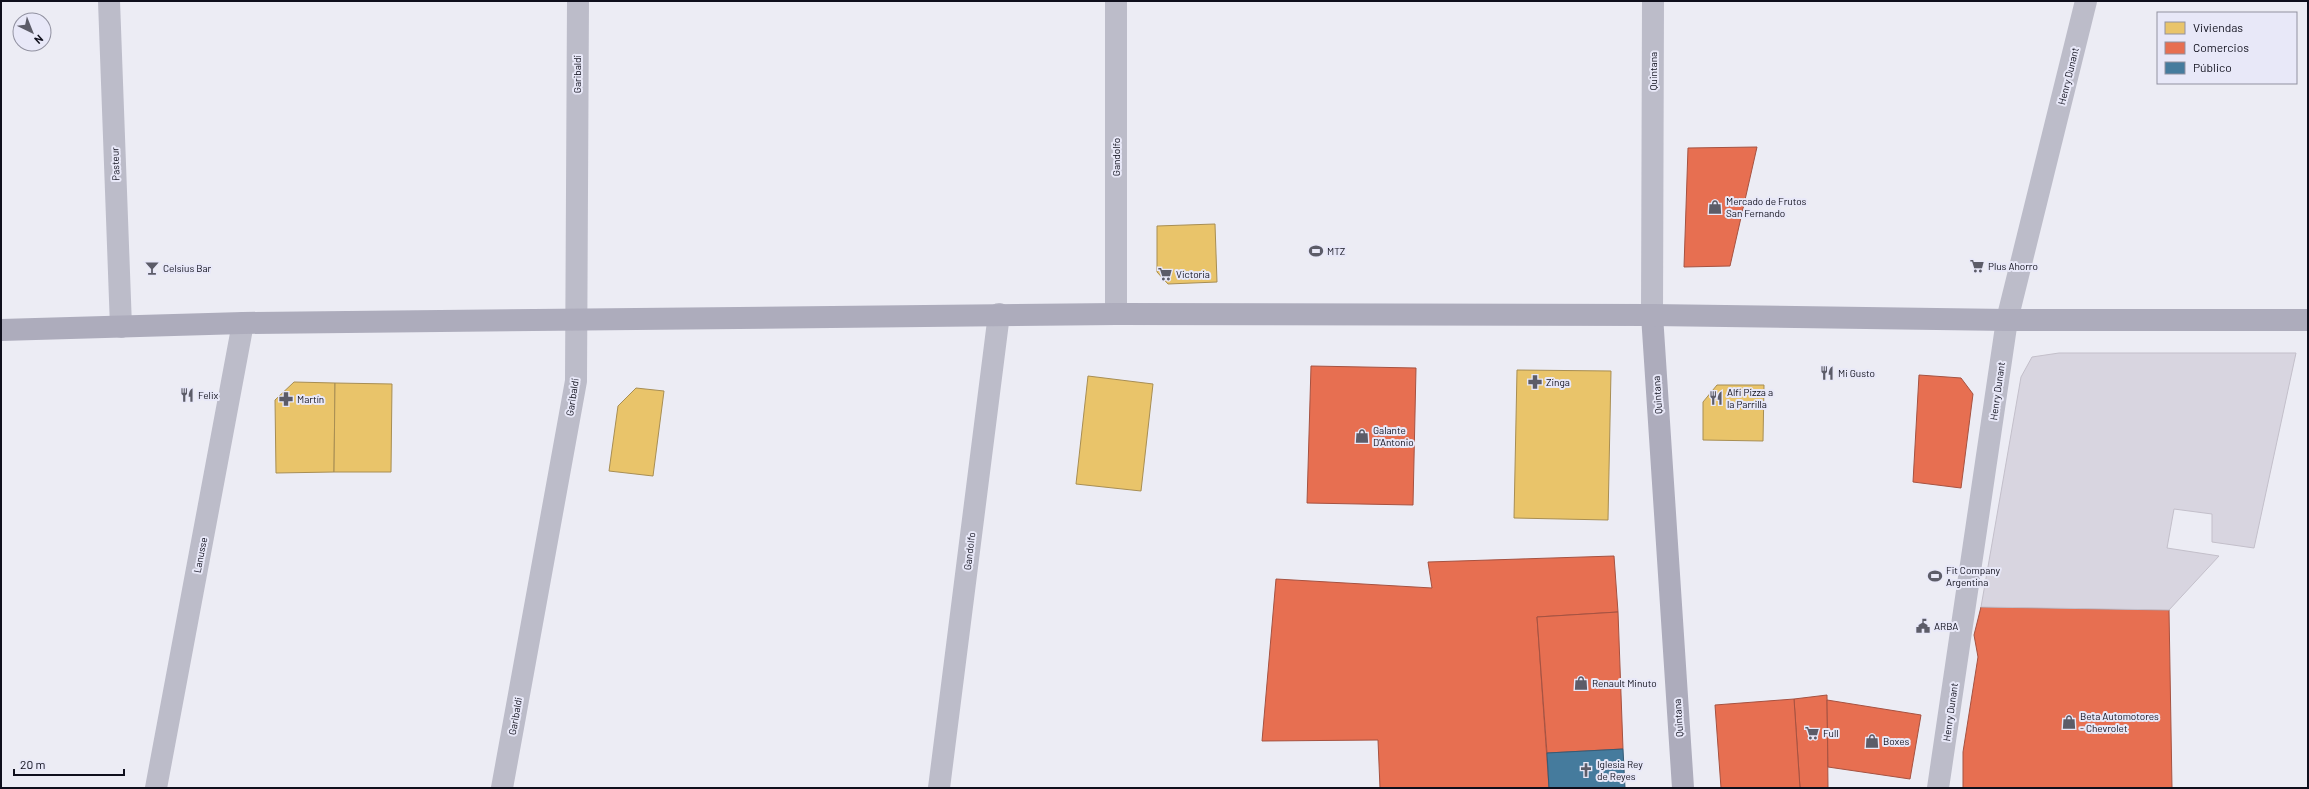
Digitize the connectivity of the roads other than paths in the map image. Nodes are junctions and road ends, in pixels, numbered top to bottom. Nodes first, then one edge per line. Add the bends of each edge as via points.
1 (109, 1) edge
2 (578, 1) edge
3 (1116, 1) edge
4 (1653, 1) edge
5 (2086, 1) edge
6 (999, 314) junction
7 (1116, 314) junction
8 (1652, 315) junction
9 (576, 319) junction
10 (2007, 320) junction
11 (2308, 320) edge
12 (243, 323) junction
13 (121, 327) junction
14 (1, 330) edge
15 (156, 788) edge
16 (502, 788) edge
17 (939, 788) edge
18 (1683, 788) edge
19 (1938, 788) edge

1 - 13 street, Pasteur
2 - 9 street, Garibaldi
3 - 7 street, Gandolfo
4 - 8 street, Quintana
5 - 10 street, Henry Dunant
6 - 7 main road
6 - 9 main road
6 - 17 street, Gandolfo
7 - 8 main road
8 - 10 main road
8 - 18 main road, Quintana
9 - 12 main road
9 - 16 street, Garibaldi via 576,381
10 - 11 main road
10 - 19 street, Henry Dunant
12 - 13 main road
12 - 15 street, Lanusse
13 - 14 main road

